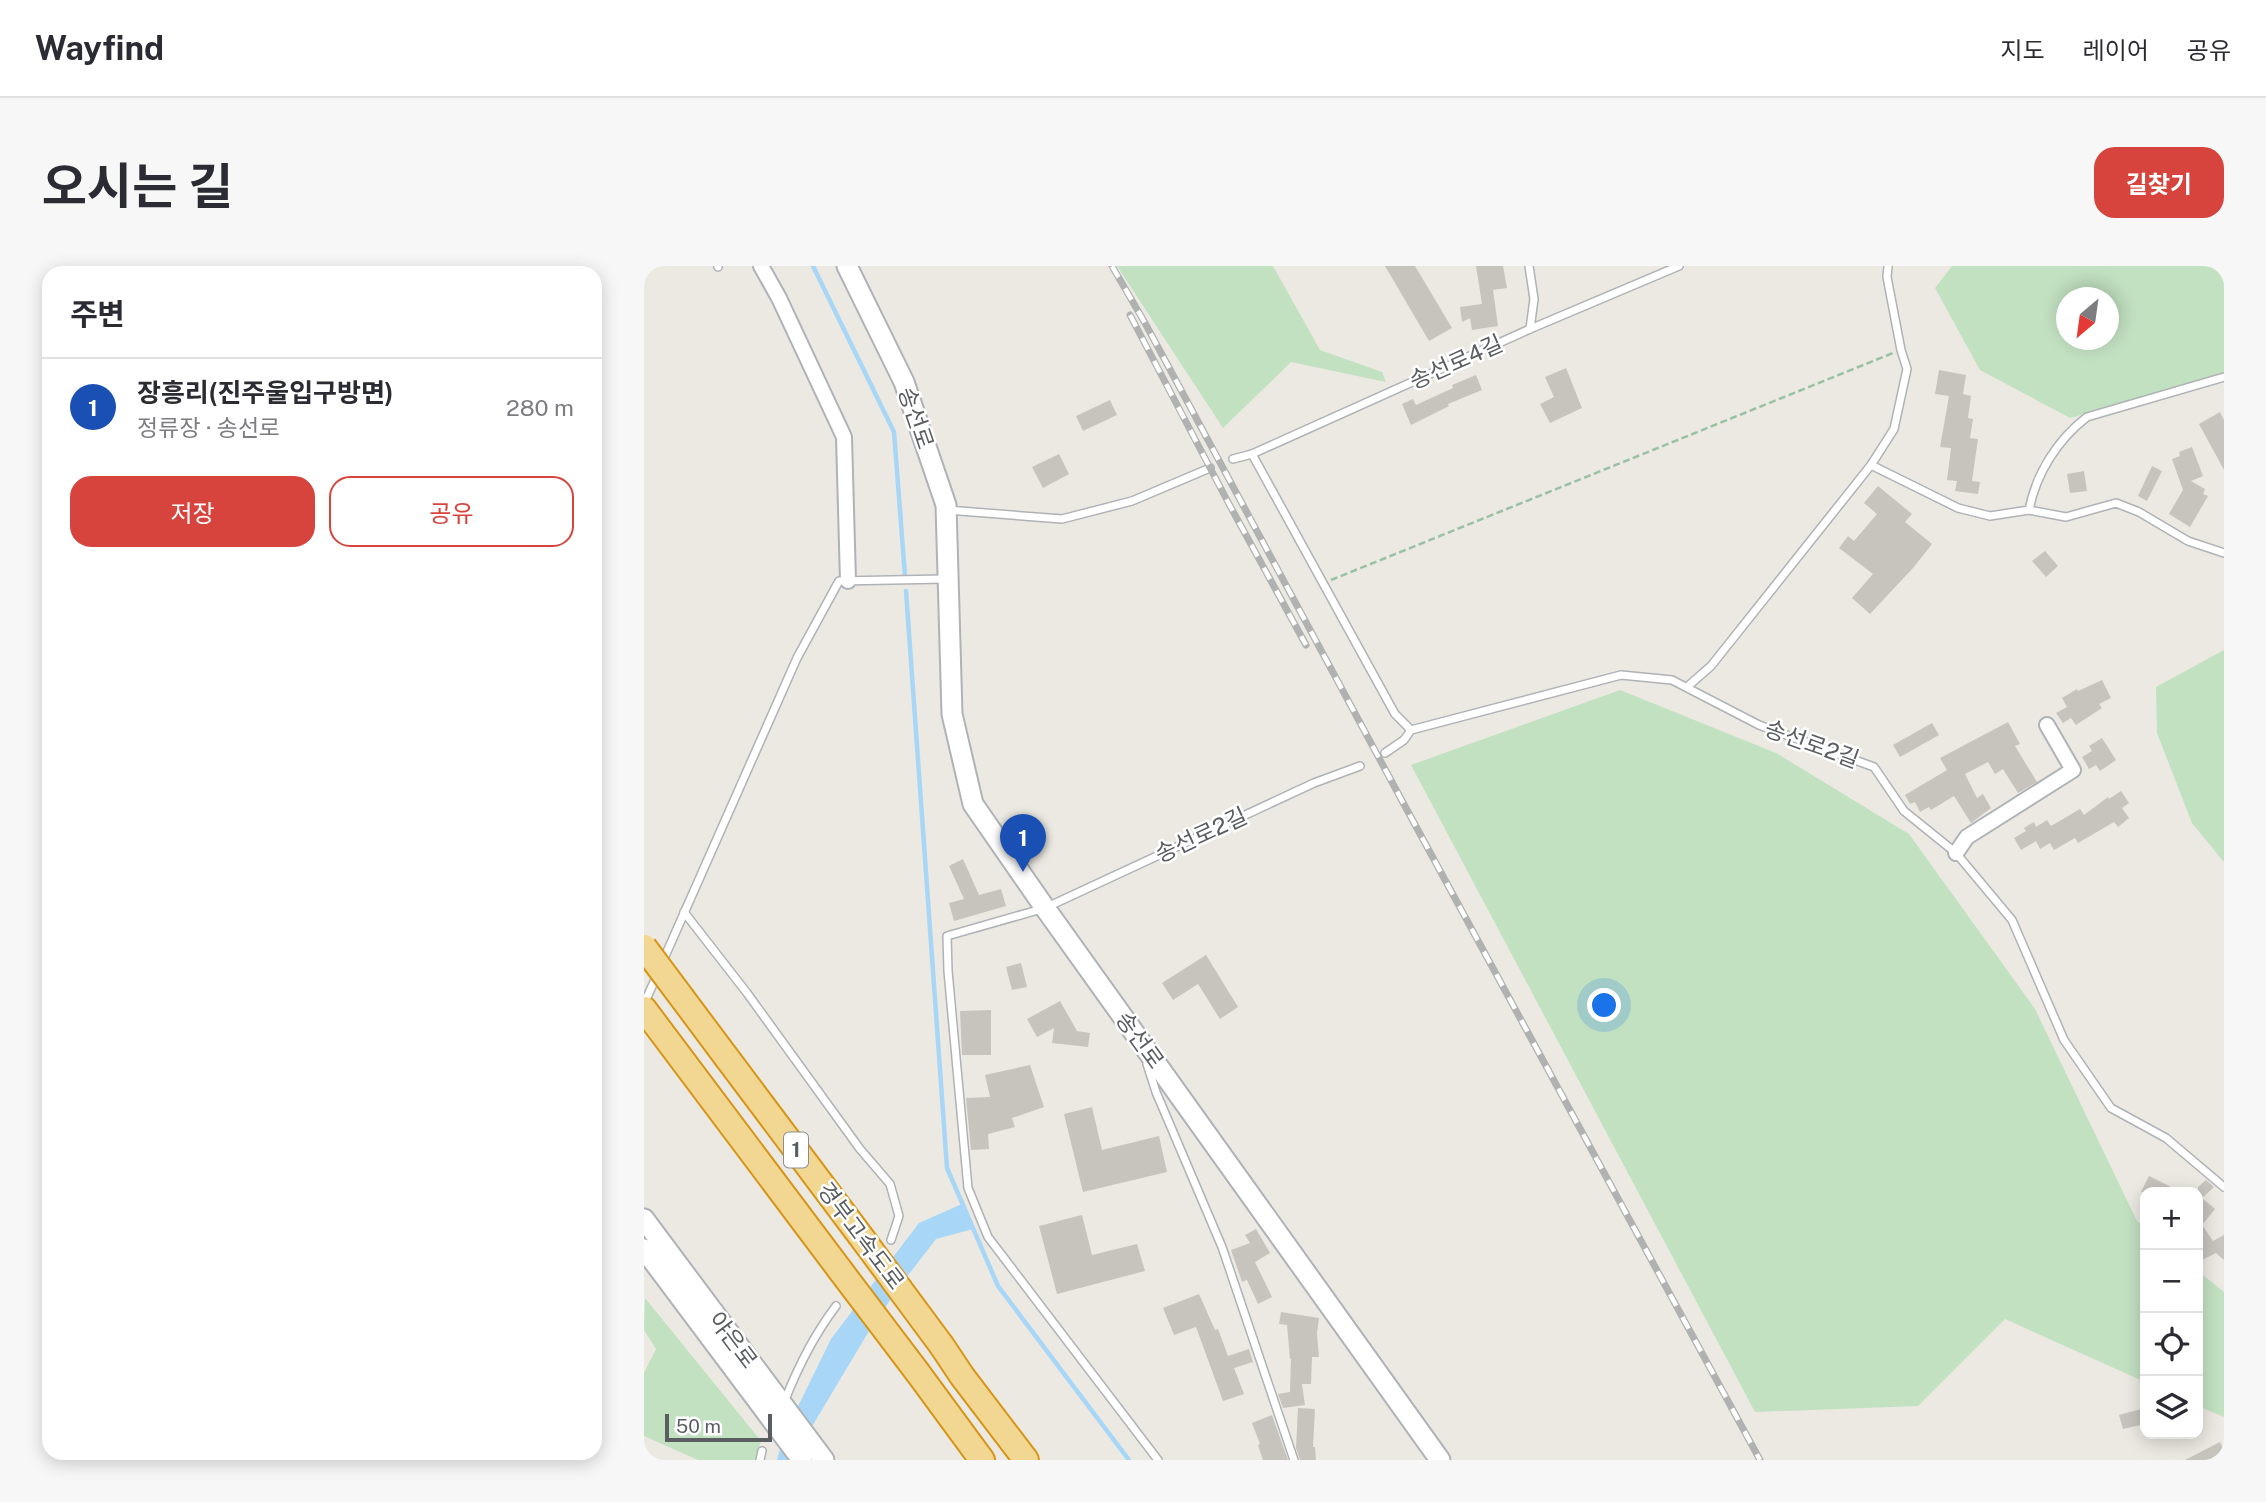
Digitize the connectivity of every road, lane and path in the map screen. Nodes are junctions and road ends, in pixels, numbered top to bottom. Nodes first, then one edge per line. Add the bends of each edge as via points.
1 (761, 266) edge
2 (847, 266) edge
3 (1529, 266) edge
4 (1679, 266) edge
5 (1888, 266) edge
6 (1530, 329) junction
7 (1901, 350) junction
8 (2224, 377) edge
9 (1252, 454) junction
10 (1233, 460) dead end
11 (1871, 465) junction
12 (1210, 468) dead end
13 (946, 510) junction
14 (2029, 510) junction
15 (2224, 552) edge
16 (948, 579) junction
17 (848, 581) junction
18 (1322, 584) junction
19 (1687, 687) junction
20 (2047, 725) dead end
21 (1411, 730) junction
22 (1385, 753) dead end
23 (1360, 766) dead end
24 (1956, 853) junction
25 (1045, 908) junction
26 (684, 912) junction
27 (644, 947) edge
28 (644, 1007) edge
29 (1140, 1041) junction
30 (2224, 1187) edge
31 (644, 1219) edge
32 (891, 1240) dead end
33 (644, 1249) edge
34 (836, 1306) dead end
35 (785, 1400) dead end
36 (802, 1460) edge
37 (824, 1460) edge
38 (982, 1460) edge
39 (1026, 1460) edge
40 (1158, 1460) edge
41 (1294, 1460) edge
42 (1440, 1460) edge

1 - 17 street via 844,437
2 - 13 street, 송선로 via 904,383
3 - 6 lane via 1534,299
4 - 6 lane, 송선로4길
5 - 7 lane
6 - 9 lane, 송선로4길
7 - 11 lane via 1907,369 1894,429
7 - 18 path
8 - 14 lane via 2087,417 2073,427 2039,472
9 - 10 lane, 송선로4길
9 - 18 lane
11 - 14 lane via 1958,508 1990,516
11 - 19 lane via 1711,666
12 - 13 lane via 1132,501 1062,519
13 - 16 street, 송선로
14 - 15 lane via 2066,517 2116,503 2188,541
16 - 17 lane
16 - 25 street, 송선로 via 952,714 973,804
17 - 26 lane via 839,581 797,658
18 - 21 lane via 1395,714
19 - 21 lane, 송선로2길 via 1672,680 1621,675
19 - 24 lane, 송선로2길 via 1759,725 1874,767 1904,811
20 - 24 street via 2073,770 1967,837
21 - 22 lane, 송선로2길
23 - 25 lane, 송선로2길
24 - 30 lane, 송선로2길 via 2012,920 2064,1040 2111,1108 2166,1138
25 - 29 street, 송선로
25 - 40 lane, 송선로2길 via 947,936 968,1188 988,1237
26 - 28 lane
26 - 32 lane via 890,1184 899,1216
27 - 39 highway, 경부고속도로 / 1, bridge
28 - 38 highway, 경부고속도로 / 1, bridge
29 - 41 lane via 1156,1092 1222,1247
29 - 42 street, 송선로
31 - 37 street, 야은로
33 - 36 street, 야은로
34 - 35 lane via 797,1370

